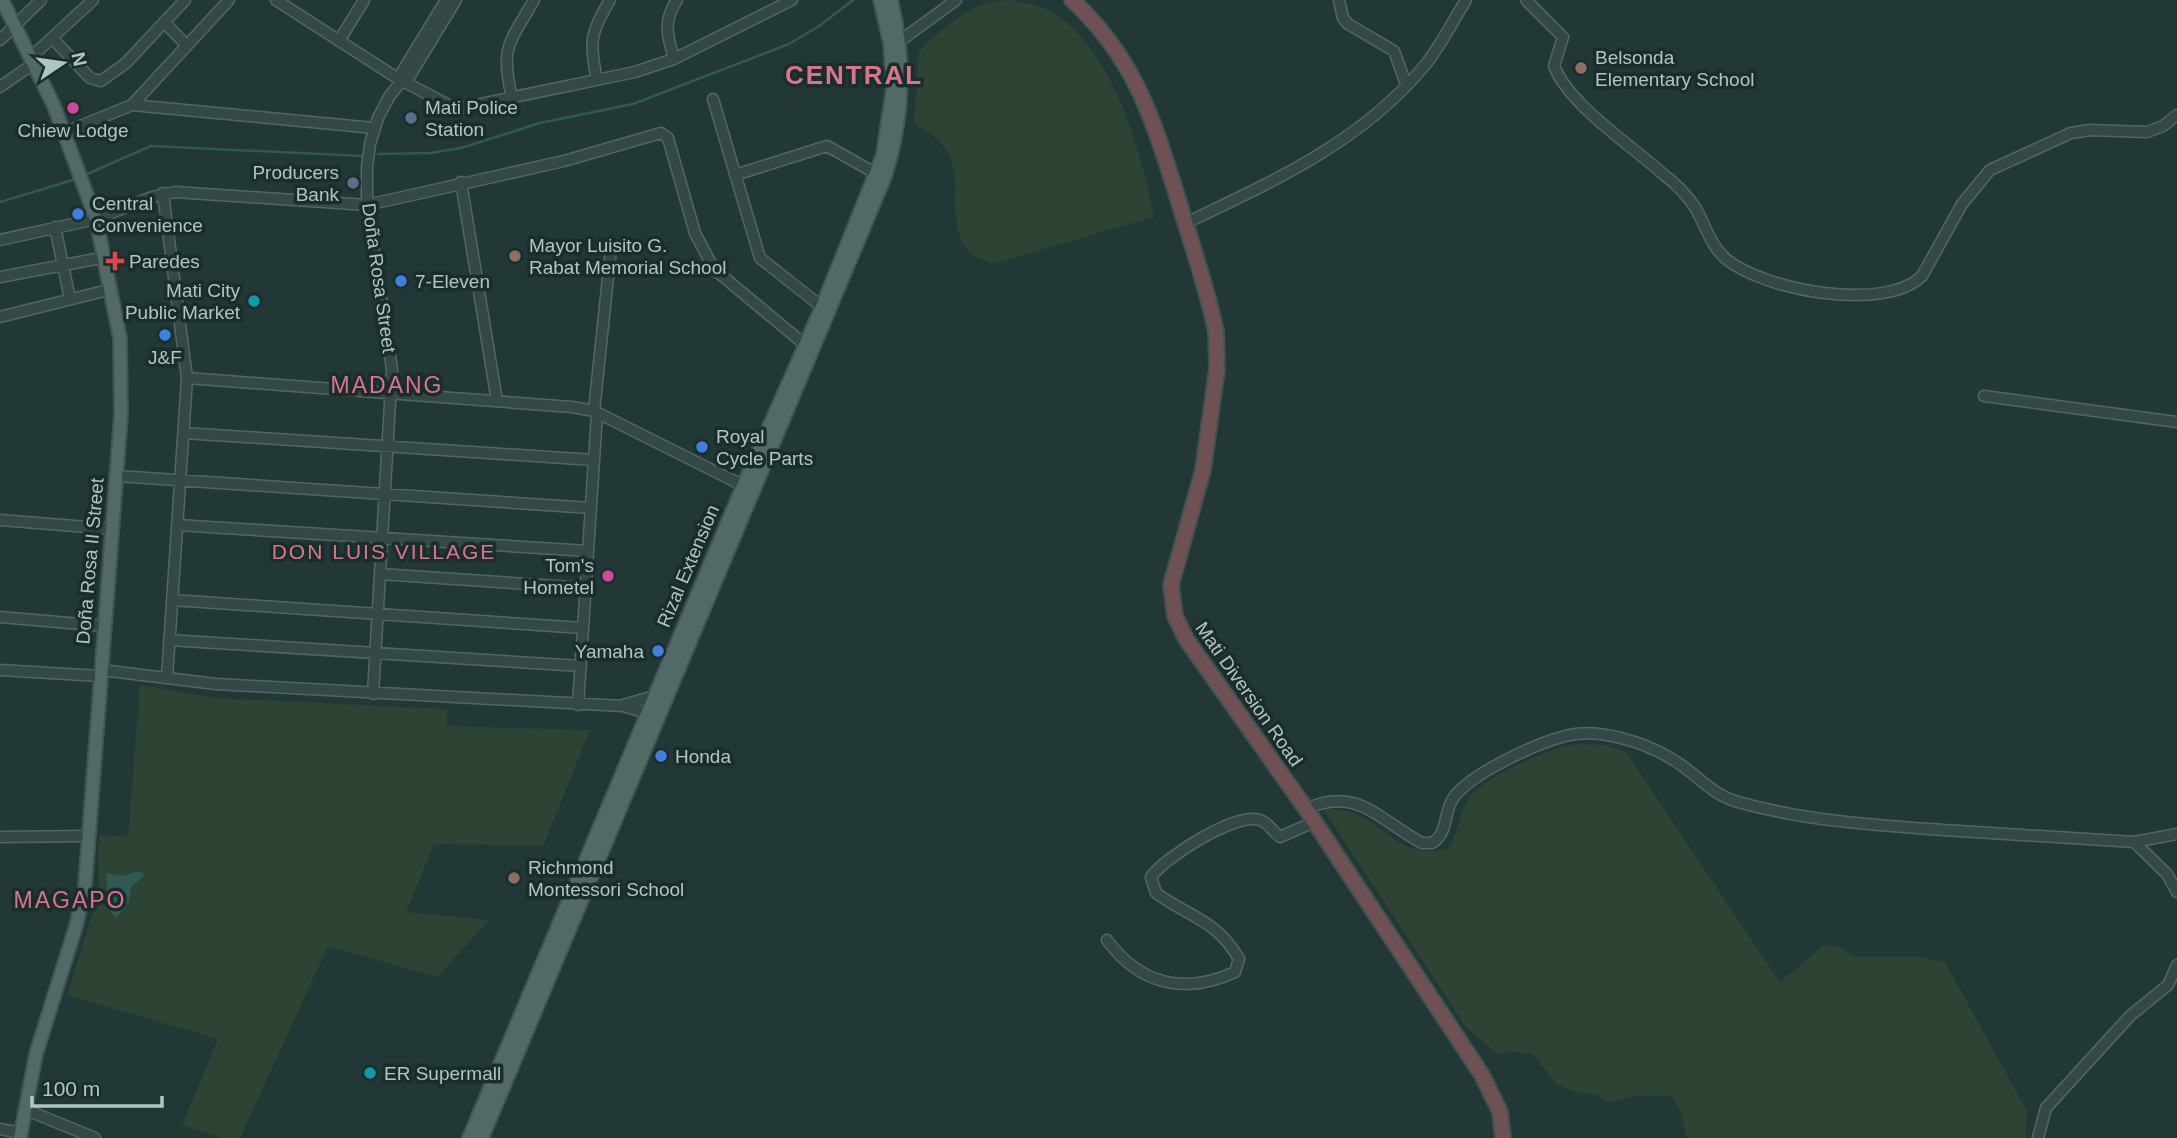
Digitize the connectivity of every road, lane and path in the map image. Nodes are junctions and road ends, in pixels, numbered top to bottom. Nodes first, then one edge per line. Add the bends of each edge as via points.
1 (2, 0) edge
2 (41, 0) edge
3 (93, 0) edge
4 (185, 0) edge
5 (229, 0) edge
6 (364, 0) edge
7 (446, 0) edge
8 (456, 0) edge
9 (534, 0) edge
10 (610, 0) edge
11 (677, 0) edge
12 (791, 0) edge
13 (880, 0) edge
14 (891, 0) edge
15 (956, 0) edge
16 (1072, 0) edge
17 (1339, 0) edge
18 (1466, 0) edge
19 (1526, 0) edge
20 (283, 2) edge
21 (164, 22) junction
22 (13, 28) junction
23 (53, 38) junction
24 (0, 40) edge
25 (338, 41) junction
26 (895, 42) junction
27 (187, 46) junction
28 (674, 59) junction
29 (31, 61) junction
30 (402, 80) junction
31 (597, 80) junction
32 (1406, 84) junction
33 (0, 87) edge
34 (512, 98) junction
35 (713, 99) dead end
36 (132, 105) junction
37 (2177, 115) edge
38 (374, 128) junction
39 (63, 133) junction
40 (735, 176) junction
41 (880, 177) junction
42 (461, 182) junction
43 (163, 193) junction
44 (368, 205) junction
45 (96, 219) junction
46 (1185, 223) junction
47 (55, 227) junction
48 (0, 240) edge
49 (611, 249) dead end
50 (106, 257) junction
51 (63, 265) junction
52 (0, 277) edge
53 (112, 289) junction
54 (70, 299) junction
55 (822, 307) junction
56 (0, 317) edge
57 (804, 344) junction
58 (187, 378) junction
59 (392, 395) junction
60 (1983, 396) dead end
61 (497, 401) junction
62 (596, 413) junction
63 (2177, 422) edge
64 (184, 433) junction
65 (388, 445) junction
66 (594, 460) junction
67 (117, 476) junction
68 (180, 480) junction
69 (748, 488) junction
70 (385, 494) junction
71 (591, 508) junction
72 (0, 520) edge
73 (177, 525) junction
74 (111, 529) junction
75 (383, 537) junction
76 (588, 551) junction
77 (380, 574) junction
78 (586, 587) junction
79 (172, 600) junction
80 (378, 613) junction
81 (0, 617) edge
82 (103, 626) junction
83 (583, 628) junction
84 (169, 640) junction
85 (375, 653) junction
86 (581, 666) junction
87 (0, 670) edge
88 (100, 673) junction
89 (167, 678) junction
90 (373, 694) junction
91 (660, 696) junction
92 (578, 705) junction
93 (623, 706) junction
94 (652, 714) junction
95 (1310, 816) junction
96 (2177, 834) edge
97 (89, 836) junction
98 (0, 837) edge
99 (2134, 842) junction
100 (2177, 892) edge
101 (1107, 940) dead end
102 (2177, 965) edge
103 (24, 1110) junction
104 (0, 1129) edge
105 (20, 1135) edge
106 (95, 1138) edge
107 (469, 1138) edge
108 (482, 1138) edge
109 (1503, 1138) edge
110 (2038, 1138) edge

1 - 22 main road, Doña Rosa II Street
2 - 22 street
3 - 23 street
4 - 21 street
5 - 27 street
6 - 25 street
7 - 30 street, Doña Rosa Street via 402,72
8 - 30 street, Doña Rosa Street via 409,77
9 - 34 street via 506,51
10 - 31 street via 590,46
11 - 28 street via 667,15 666,27
12 - 28 street
13 - 26 main road, Rizal Extension
14 - 26 main road, Rizal Extension
15 - 26 street
16 - 46 highway, Mati Diversion Road via 1110,39 1135,79 1158,133
17 - 32 street via 1348,24 1394,51
18 - 32 street via 1426,64
19 - 37 street via 1563,37 1554,66 1567,88 1695,206 1724,258 1760,276 1816,292 1885,292 1913,284 1962,204 1990,170 2071,133 2147,132
20 - 25 street
21 - 23 street via 120,69 101,81 90,78
21 - 27 street
22 - 24 street
22 - 29 main road, Doña Rosa II Street
23 - 29 street
25 - 30 street
26 - 41 main road, Rizal Extension via 891,113
27 - 36 street
28 - 31 street
29 - 33 street
29 - 39 main road, Doña Rosa II Street
30 - 34 street via 456,109
30 - 38 street, Doña Rosa Street
31 - 34 street
32 - 46 street via 1386,107 1340,143
35 - 40 street
36 - 38 street
36 - 39 street
38 - 44 street, Doña Rosa Street via 368,155
39 - 45 main road, Doña Rosa II Street
40 - 41 street via 827,146
40 - 55 street via 760,258
41 - 55 main road, Rizal Extension
41 - 69 main road, Rizal Extension
42 - 44 street
42 - 57 street via 665,134 695,233 714,269
42 - 61 street
43 - 44 street
43 - 45 street
43 - 58 street
44 - 59 street, Doña Rosa Street via 391,358
45 - 47 street
45 - 50 main road, Doña Rosa II Street
46 - 95 highway, Mati Diversion Road via 1212,311 1219,351 1203,470 1174,569 1171,600 1186,639
47 - 48 street
47 - 51 street
49 - 62 street
50 - 51 street
50 - 53 main road, Doña Rosa II Street
51 - 52 street
51 - 54 street
53 - 54 street
53 - 67 main road, Doña Rosa II Street via 122,372
54 - 56 street
55 - 57 main road, Rizal Extension
57 - 69 main road, Rizal Extension
58 - 59 street
58 - 64 street
59 - 61 street
59 - 65 street, Doña Rosa Street
60 - 63 street
61 - 62 street
62 - 66 street
62 - 69 street
64 - 65 street
64 - 68 street
65 - 66 street
65 - 70 street, Doña Rosa Street
66 - 71 street
67 - 68 street
67 - 74 main road, Doña Rosa II Street
68 - 70 street
68 - 73 street
69 - 91 main road, Rizal Extension
70 - 71 street
70 - 75 street, Doña Rosa Street
71 - 76 street
72 - 74 street
73 - 75 street
73 - 79 street
74 - 82 main road, Doña Rosa II Street
75 - 76 street
75 - 77 street, Doña Rosa Street
76 - 78 street
77 - 78 street
77 - 80 street, Doña Rosa Street
78 - 83 street
79 - 80 street
79 - 84 street
80 - 83 street
80 - 85 street, Doña Rosa Street
81 - 82 street
82 - 88 main road, Doña Rosa II Street
83 - 86 street
84 - 85 street
84 - 89 street
85 - 86 street
85 - 90 street, Doña Rosa Street
86 - 92 street
87 - 88 street
88 - 89 street
88 - 97 main road, Doña Rosa II Street
89 - 90 street
90 - 92 street
91 - 93 street
91 - 94 main road, Rizal Extension
92 - 93 street
93 - 94 street
94 - 107 main road, Rizal Extension
94 - 108 main road, Rizal Extension
95 - 99 street via 1332,800 1347,800 1422,843 1432,843 1444,830 1452,800 1474,779 1548,742 1581,734 1653,750 1673,760 1703,786 1738,802 1843,823
95 - 101 street via 1280,837 1266,823 1251,819 1195,840 1167,858 1151,877 1156,893 1210,923 1222,936 1239,959 1235,972 1201,983 1170,984 1128,965
95 - 109 highway, Mati Diversion Road via 1482,1075 1500,1112
96 - 99 street
97 - 98 street
97 - 103 main road, Doña Rosa II Street via 82,903 36,1054
99 - 100 street via 2168,874
102 - 110 street via 2168,985 2130,1016 2046,1108
103 - 105 main road, Doña Rosa II Street
103 - 106 street
104 - 105 street

